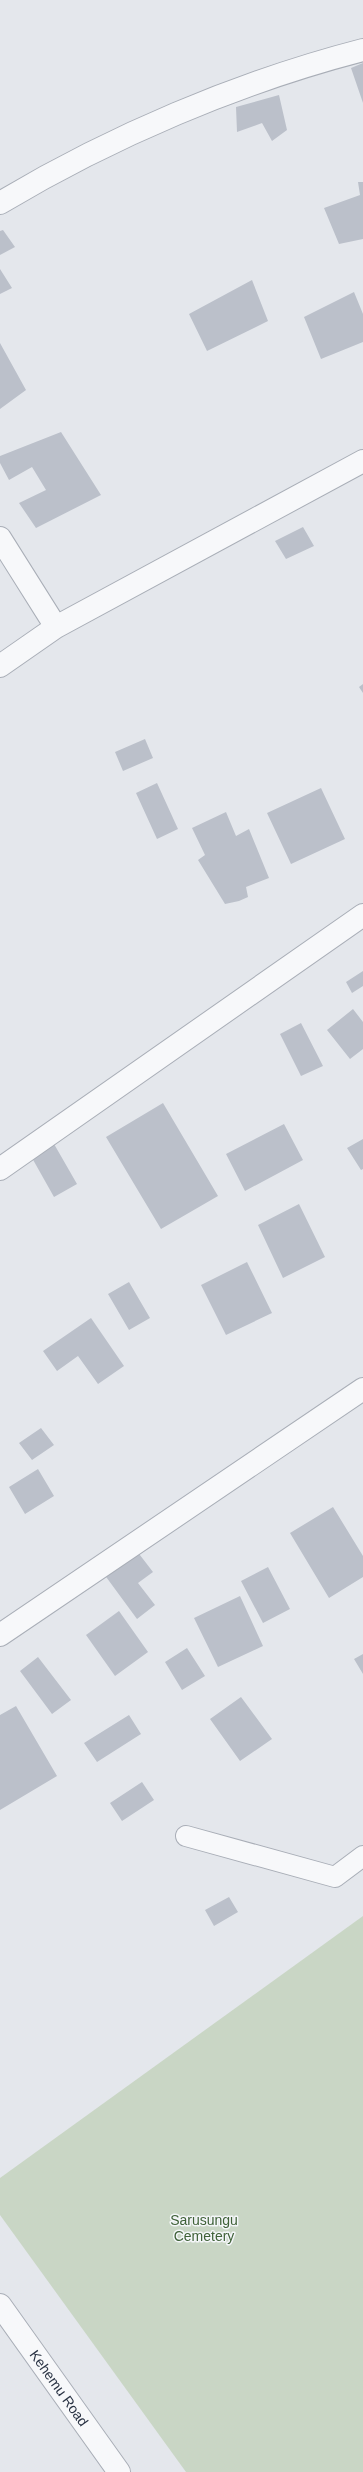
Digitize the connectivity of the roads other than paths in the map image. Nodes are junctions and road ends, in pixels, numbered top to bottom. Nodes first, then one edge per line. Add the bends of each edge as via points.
1 (363, 50) edge
2 (0, 203) edge
3 (363, 461) edge
4 (0, 538) edge
5 (56, 627) junction
6 (0, 666) edge
7 (363, 915) edge
8 (0, 1169) edge
9 (363, 1389) edge
10 (0, 1635) edge
11 (186, 1836) dead end
12 (363, 1856) edge
13 (0, 2305) edge
14 (119, 2472) edge

1 - 2 street via 310,64 211,100 116,142 29,185
3 - 5 street
4 - 5 street
5 - 6 street
7 - 8 street
9 - 10 street
11 - 12 lane via 335,1877
13 - 14 street, Kehemu Road

